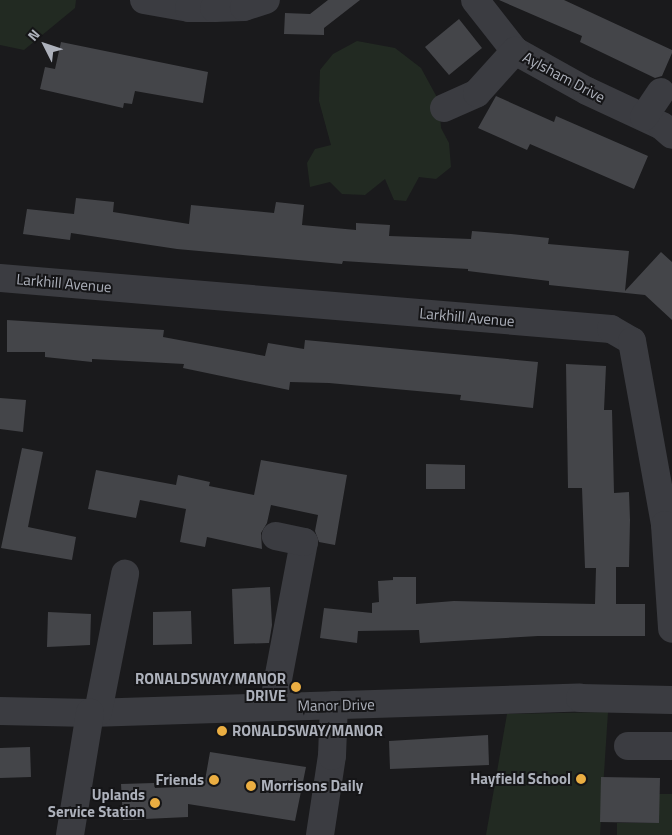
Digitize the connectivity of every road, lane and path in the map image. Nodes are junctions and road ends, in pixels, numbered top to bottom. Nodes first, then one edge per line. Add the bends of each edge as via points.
1 (144, 0) edge
2 (266, 0) edge
3 (475, 0) edge
4 (515, 51) junction
5 (661, 92) dead end
6 (444, 108) dead end
7 (644, 117) junction
8 (672, 135) edge
9 (4, 278) edge
10 (276, 536) dead end
11 (125, 574) dead end
12 (672, 629) edge
13 (672, 700) edge
14 (334, 705) junction
15 (273, 706) junction
16 (0, 711) edge
17 (94, 713) junction
18 (628, 746) dead end
19 (672, 746) edge
20 (70, 835) edge
21 (320, 835) edge

1 - 2 street via 206,8 244,7
3 - 4 street, Aylsham Drive
4 - 6 street via 477,93
4 - 7 street, Aylsham Drive via 587,91
5 - 7 street
7 - 8 street, Aylsham Drive
9 - 12 street, Larkhill Avenue via 610,329 632,341 664,525
10 - 15 street via 304,542
11 - 17 street
13 - 14 street, Manor Drive via 580,698
14 - 15 street, Manor Drive
14 - 21 street via 332,756
15 - 17 street, Manor Drive
16 - 17 street, Manor Drive
17 - 20 street
18 - 19 street

